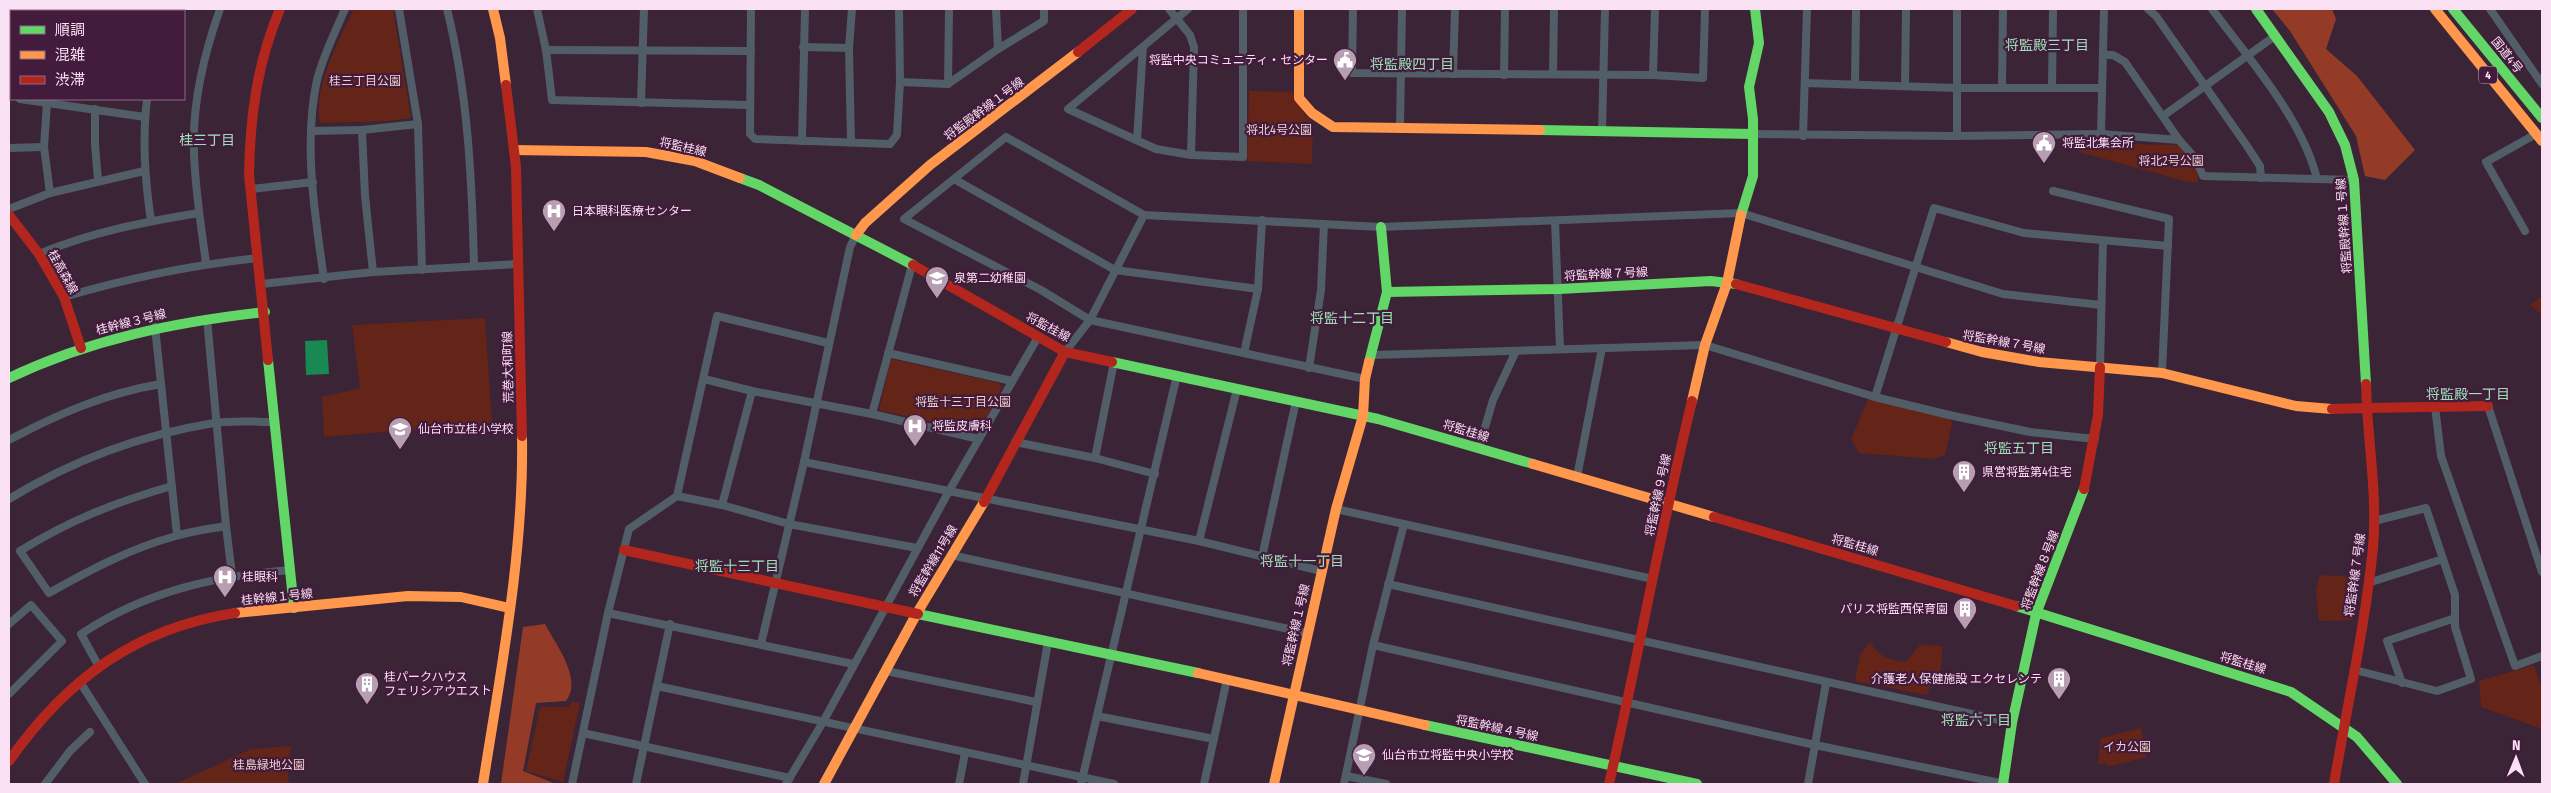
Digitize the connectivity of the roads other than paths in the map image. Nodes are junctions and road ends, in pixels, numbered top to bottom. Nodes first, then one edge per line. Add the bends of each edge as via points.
1 (220, 9) edge
2 (280, 9) edge
3 (345, 9) edge
4 (399, 9) edge
5 (447, 9) edge
6 (493, 9) edge
7 (536, 9) edge
8 (644, 9) edge
9 (751, 9) edge
10 (805, 9) edge
11 (852, 9) edge
12 (899, 9) edge
13 (949, 9) edge
14 (996, 9) edge
15 (1044, 9) edge
16 (1132, 9) edge
17 (1169, 9) edge
18 (1188, 9) edge
19 (1244, 9) edge
20 (1299, 9) edge
21 (1353, 9) edge
22 (1402, 9) edge
23 (1455, 9) edge
24 (1505, 9) edge
25 (1554, 9) edge
26 (1605, 9) edge
27 (1654, 9) edge
28 (1705, 9) edge
29 (1755, 9) edge
30 (1807, 9) edge
31 (1856, 9) edge
32 (1906, 9) edge
33 (1957, 9) edge
34 (2004, 9) edge
35 (2054, 9) edge
36 (2104, 9) edge
37 (2148, 9) edge
38 (2212, 9) edge
39 (2256, 9) edge
40 (2434, 9) edge
41 (2453, 9) edge
42 (2460, 9) edge
43 (2490, 9) edge
44 (1176, 19) junction
45 (2275, 36) junction
46 (804, 47) junction
47 (1143, 47) junction
48 (849, 48) junction
49 (998, 49) junction
50 (546, 50) junction
51 (642, 51) junction
52 (751, 51) junction
53 (2491, 54) junction
54 (2104, 55) junction
55 (2246, 56) junction
56 (1401, 74) junction
57 (1454, 74) junction
58 (1504, 74) junction
59 (1553, 74) junction
60 (1653, 75) junction
61 (1604, 76) junction
62 (900, 82) junction
63 (1805, 83) junction
64 (948, 84) junction
65 (1855, 84) junction
66 (2542, 84) edge
67 (1905, 85) junction
68 (2002, 86) junction
69 (2205, 86) junction
70 (2052, 87) junction
71 (1956, 88) junction
72 (2102, 88) junction
73 (29, 100) edge
74 (147, 100) edge
75 (47, 102) junction
76 (641, 103) junction
77 (749, 105) junction
78 (95, 109) junction
79 (2540, 111) edge
80 (2163, 116) junction
81 (145, 117) junction
82 (418, 124) junction
83 (1400, 127) junction
84 (362, 130) junction
85 (311, 131) junction
86 (1602, 131) junction
87 (1753, 134) junction
88 (2101, 134) junction
89 (1803, 136) junction
90 (1957, 136) junction
91 (2539, 138) edge
92 (802, 140) junction
93 (1137, 140) junction
94 (2179, 140) junction
95 (851, 142) junction
96 (9, 148) edge
97 (44, 148) junction
98 (514, 150) junction
99 (1191, 155) junction
100 (144, 171) junction
101 (2261, 178) junction
102 (954, 179) junction
103 (2317, 179) junction
104 (98, 180) junction
105 (2354, 180) junction
106 (313, 182) junction
107 (251, 189) junction
108 (2052, 191) dead end
109 (50, 193) junction
110 (9, 209) edge
111 (199, 213) junction
112 (1741, 213) junction
113 (9, 215) edge
114 (1144, 215) junction
115 (1262, 220) junction
116 (151, 221) junction
117 (1554, 221) junction
118 (1324, 224) junction
119 (1381, 227) junction
120 (2525, 231) dead end
121 (856, 235) junction
122 (2103, 241) junction
123 (2168, 246) junction
124 (39, 254) junction
125 (258, 258) junction
126 (206, 263) junction
127 (519, 264) junction
128 (912, 264) junction
129 (474, 266) junction
130 (1915, 268) junction
131 (422, 270) junction
132 (1115, 270) junction
133 (373, 272) junction
134 (324, 279) junction
135 (1727, 283) junction
136 (261, 284) junction
137 (1258, 289) junction
138 (1559, 289) junction
139 (1387, 292) junction
140 (64, 297) junction
141 (2101, 304) junction
142 (265, 312) junction
143 (207, 319) junction
144 (1090, 320) junction
145 (155, 327) junction
146 (1895, 330) junction
147 (1038, 337) junction
148 (828, 343) junction
149 (1705, 345) junction
150 (81, 348) junction
151 (1602, 348) junction
152 (1560, 349) junction
153 (1516, 351) junction
154 (1065, 352) junction
155 (888, 353) junction
156 (1244, 353) junction
157 (1373, 355) junction
158 (1114, 362) junction
159 (2100, 367) junction
160 (1309, 368) junction
161 (2162, 373) junction
162 (1177, 375) junction
163 (9, 378) edge
164 (704, 379) junction
165 (1365, 379) junction
166 (1012, 381) junction
167 (161, 384) junction
168 (1237, 389) junction
169 (752, 391) junction
170 (1876, 396) junction
171 (1296, 401) junction
172 (815, 402) junction
173 (2488, 406) joint
174 (2435, 407) junction
175 (2367, 408) junction
176 (872, 414) junction
177 (1363, 416) junction
178 (275, 422) junction
179 (216, 423) junction
180 (166, 434) junction
181 (979, 439) junction
182 (2095, 439) junction
183 (9, 440) edge
184 (1015, 442) junction
185 (1479, 448) junction
186 (1095, 458) junction
187 (804, 462) junction
188 (1155, 474) junction
189 (1577, 477) junction
190 (172, 486) junction
191 (949, 492) junction
192 (677, 496) junction
193 (9, 499) edge
194 (985, 500) junction
195 (1667, 504) junction
196 (722, 505) junction
197 (1336, 509) junction
198 (2374, 521) junction
199 (789, 524) junction
200 (1404, 524) junction
201 (226, 526) junction
202 (1141, 530) junction
203 (177, 535) junction
204 (1199, 541) junction
205 (917, 548) junction
206 (624, 550) junction
207 (2539, 552) edge
208 (951, 555) junction
209 (1262, 556) junction
210 (2443, 559) junction
211 (290, 570) junction
212 (1322, 571) junction
213 (2542, 572) edge
214 (232, 575) junction
215 (1653, 579) junction
216 (774, 583) junction
217 (2368, 583) junction
218 (1388, 584) junction
219 (1126, 593) junction
220 (885, 607) junction
221 (294, 608) junction
222 (509, 608) junction
223 (608, 613) junction
224 (917, 613) junction
225 (2036, 614) junction
226 (2455, 618) junction
227 (9, 624) edge
228 (670, 624) junction
229 (1307, 633) junction
230 (1640, 640) junction
231 (1048, 642) junction
232 (760, 644) junction
233 (1374, 645) junction
234 (1111, 653) junction
235 (2542, 656) edge
236 (853, 664) junction
237 (98, 665) junction
238 (2355, 670) junction
239 (886, 671) junction
240 (1227, 679) junction
241 (80, 682) junction
242 (1826, 683) junction
243 (2402, 683) junction
244 (657, 686) junction
245 (9, 694) edge
246 (1293, 695) junction
247 (1036, 702) junction
248 (1628, 702) junction
249 (1361, 711) junction
250 (1097, 716) junction
251 (823, 722) junction
252 (2012, 723) junction
253 (2343, 727) junction
254 (855, 730) junction
255 (90, 732) dead end
256 (583, 733) junction
257 (1214, 739) junction
258 (643, 745) junction
259 (1815, 745) junction
260 (965, 753) junction
261 (9, 761) edge
262 (1027, 767) junction
263 (1614, 767) junction
264 (1346, 776) junction
265 (788, 781) edge
266 (1082, 781) edge
267 (45, 784) edge
268 (145, 784) edge
269 (483, 784) edge
270 (572, 784) edge
271 (636, 784) edge
272 (824, 784) edge
273 (959, 784) edge
274 (1023, 784) edge
275 (1114, 784) edge
276 (1204, 784) edge
277 (1274, 784) edge
278 (1344, 784) edge
279 (1386, 784) edge
280 (1609, 784) edge
281 (1697, 784) edge
282 (1808, 784) edge
283 (2004, 784) edge
284 (2334, 784) edge
285 (2397, 784) edge

1 - 111 street via 206,55 195,116
2 - 107 main road via 256,82 249,147
3 - 85 street via 317,80
4 - 82 street
5 - 129 street via 455,40 470,156
6 - 98 main road, 荒巻大和町線 via 500,38
7 - 50 street
8 - 51 street
9 - 52 street
10 - 46 street
11 - 48 street
12 - 62 street
13 - 64 street
14 - 49 street
15 - 49 street via 1044,21
16 - 121 main road, 将監殿幹線１号線 via 930,165 865,223
17 - 44 street
18 - 44 street
19 - 99 street via 1243,157
20 - 83 main road via 1299,98 1333,127
21 - 56 street via 1352,73
22 - 56 street
23 - 57 street
24 - 58 street
25 - 59 street
26 - 61 street
27 - 60 street
28 - 60 street via 1703,78
29 - 87 main road, 将監幹線９号線 via 1759,43 1749,87
30 - 63 street
31 - 65 street
32 - 67 street
33 - 71 street
34 - 68 street
35 - 70 street
36 - 54 street
37 - 69 street
38 - 55 street
39 - 45 main road, 将監殿幹線１号線
40 - 91 main road, 4
41 - 53 main road, 国道4号 / 4
42 - 53 main road
43 - 66 street
44 - 47 street
44 - 99 street via 1190,35 1194,47
45 - 55 street
45 - 105 main road, 将監殿幹線１号線 via 2329,112 2345,145
46 - 48 street
46 - 92 street
47 - 93 street
47 - 93 street via 1068,109
48 - 95 street
49 - 64 street
50 - 51 street
50 - 76 street via 552,100
51 - 52 street
51 - 76 street
52 - 77 street
53 - 79 main road, 国道4号 / 4
54 - 72 street
54 - 80 street via 2113,55 2124,62
55 - 69 street
55 - 103 street via 2298,128 2312,157
56 - 57 street
56 - 83 street
57 - 58 street
58 - 59 street
59 - 61 street
60 - 61 street
61 - 86 street
62 - 64 street
62 - 95 street via 897,135 890,144
63 - 65 street
63 - 89 street
65 - 67 street
67 - 71 street
68 - 70 street
68 - 71 street
69 - 80 street
69 - 101 street via 2260,166
70 - 72 street
71 - 90 street
72 - 88 street
73 - 75 street
74 - 81 street
75 - 78 street
75 - 97 street
76 - 77 street
77 - 92 street via 750,134 755,139
78 - 81 street
78 - 104 street
80 - 94 street
81 - 100 street
82 - 84 street
82 - 131 street
83 - 86 main road
84 - 85 street
84 - 133 street
85 - 106 street
86 - 87 main road
87 - 89 street
87 - 112 main road, 将監幹線９号線 via 1753,176
88 - 90 street
88 - 94 street
89 - 90 street
91 - 120 street via 2486,162
92 - 95 street
93 - 99 street via 1156,149
94 - 101 street via 2196,159 2203,176
96 - 97 street
97 - 109 street
98 - 121 main road, 将監桂線 via 646,152 695,161 759,185
98 - 127 main road, 荒巻大和町線
100 - 104 street
100 - 116 street
101 - 103 street
102 - 114 street via 1006,137
102 - 132 street
102 - 144 street via 904,219 1041,290
103 - 105 street
104 - 109 street
105 - 175 main road, 将監殿幹線１号線
106 - 107 street
106 - 134 street
107 - 125 main road
108 - 123 street via 2169,218
109 - 110 street
111 - 116 street
111 - 126 street
112 - 117 street
112 - 130 street
112 - 135 main road, 将監幹線９号線
113 - 124 main road, 桂高森線
114 - 115 street
114 - 132 street
115 - 118 street
115 - 137 street
116 - 124 street via 77,239
117 - 119 street
117 - 138 street
118 - 119 street
118 - 160 street via 1322,290
119 - 139 main road
121 - 128 main road, 将監桂線
121 - 148 street via 850,248
122 - 123 street
122 - 130 street via 2024,233 1934,208
122 - 141 street
123 - 161 street
124 - 140 main road, 桂高森線
125 - 126 street
125 - 136 main road
126 - 140 street via 99,286
127 - 129 street
127 - 222 main road, 荒巻大和町線 via 521,500
128 - 147 main road, 将監桂線
128 - 155 street
129 - 131 street
130 - 141 street via 2003,294
130 - 146 street
131 - 133 street
132 - 137 street
132 - 144 street
133 - 134 street
134 - 136 street
135 - 138 main road, 将監幹線７号線 via 1711,281
135 - 146 main road, 将監幹線７号線
135 - 149 main road, 将監幹線９号線
136 - 142 main road
137 - 156 street
138 - 139 main road, 将監幹線７号線
138 - 152 street
139 - 157 main road
140 - 150 main road, 桂高森線
141 - 159 street
142 - 143 main road, 桂幹線３号線
142 - 178 main road
143 - 145 main road, 桂幹線３号線
143 - 179 street
144 - 154 street
144 - 156 street
145 - 150 main road, 桂幹線３号線
145 - 167 street
146 - 159 main road, 将監幹線７号線 via 1982,352 2038,362
146 - 170 street
147 - 154 main road, 将監桂線
147 - 166 street
148 - 164 street via 717,316
148 - 172 street
149 - 151 street
149 - 170 street
149 - 195 main road, 将監幹線９号線
150 - 163 main road, 桂幹線３号線
151 - 152 street
151 - 189 street
152 - 153 street
153 - 157 street
153 - 185 street via 1493,400
154 - 158 main road, 将監桂線
154 - 184 main road, 将監幹線11号線
155 - 166 street
155 - 176 street
156 - 160 street
157 - 165 main road
158 - 162 main road, 将監桂線
158 - 186 street
159 - 161 main road, 将監幹線７号線
159 - 182 main road, 将監幹線８号線
160 - 165 street
161 - 175 main road, 将監幹線７号線 via 2296,406
162 - 168 main road, 将監桂線
162 - 188 street
164 - 169 street
164 - 192 street
165 - 177 main road
166 - 181 street
167 - 180 street
167 - 183 street via 91,401
168 - 171 main road, 将監桂線
168 - 204 street
169 - 172 street
169 - 196 street
170 - 182 street via 2030,432
171 - 177 main road, 将監桂線
171 - 209 street
172 - 176 street
172 - 187 street
173 - 174 main road
173 - 207 street
174 - 175 main road
174 - 235 street via 2442,456 2514,666
175 - 198 main road, 将監幹線７号線
176 - 181 street
177 - 185 main road, 将監桂線
177 - 197 main road, 将監幹線１号線
178 - 179 street
178 - 211 main road
179 - 180 street
179 - 201 street
180 - 190 street
180 - 193 street via 87,458
181 - 191 street
182 - 225 main road, 将監幹線８号線 via 2083,493
184 - 186 street
184 - 194 main road, 将監幹線11号線
185 - 189 main road, 将監桂線
186 - 188 street
187 - 191 street
187 - 199 street
188 - 202 street
189 - 195 main road, 将監桂線
190 - 203 street
190 - 203 street via 84,515 20,551 49,593 111,560
191 - 194 street
191 - 205 street
192 - 196 street
192 - 206 street via 629,530
194 - 202 street
194 - 208 main road, 将監幹線11号線
195 - 215 main road, 将監幹線９号線
195 - 225 main road, 将監桂線
196 - 199 street
197 - 200 street
197 - 212 main road, 将監幹線１号線
198 - 210 street via 2426,508
198 - 217 main road, 将監幹線７号線
199 - 205 street
199 - 216 street
200 - 215 street
200 - 218 street
201 - 203 street
201 - 214 street
202 - 204 street
202 - 219 street
204 - 209 street
205 - 220 street
206 - 216 main road, 将監幹線４号線
206 - 223 street
207 - 213 street
208 - 219 street
208 - 224 main road, 将監幹線11号線
209 - 212 street
210 - 217 street
210 - 226 street via 2455,595
211 - 214 street
211 - 221 main road
212 - 229 main road, 将監幹線１号線
214 - 237 street via 180,586 103,619 81,634
215 - 230 main road, 将監幹線９号線
216 - 220 main road, 将監幹線４号線
216 - 232 street
217 - 238 main road, 将監幹線７号線
218 - 230 street
218 - 233 street
219 - 229 street
219 - 234 street
220 - 224 main road, 将監幹線４号線
220 - 236 street
221 - 222 main road, 桂幹線１号線 via 398,597 490,601
221 - 237 main road, 桂幹線１号線 via 210,618 163,632
222 - 269 main road, 荒巻大和町線
223 - 228 street
223 - 256 street
224 - 231 main road, 将監幹線４号線
224 - 239 main road, 将監幹線11号線
225 - 252 main road, 将監幹線８号線
225 - 253 main road, 将監桂線 via 2283,689 2313,705
226 - 243 street via 2386,641
226 - 243 street via 2471,679 2437,691
227 - 245 street via 31,606 62,641
228 - 232 street
228 - 244 street
229 - 246 main road, 将監幹線１号線
230 - 242 street
230 - 248 main road, 将監幹線９号線
231 - 234 main road, 将監幹線４号線
231 - 247 street
232 - 236 street
233 - 248 street
233 - 249 street
234 - 240 main road, 将監幹線４号線
234 - 250 street
236 - 251 street
237 - 241 main road, 桂幹線１号線
238 - 243 street
238 - 253 main road, 将監幹線７号線
239 - 247 street
239 - 254 main road, 将監幹線11号線
240 - 246 main road, 将監幹線４号線
240 - 257 street
241 - 261 main road, 桂幹線１号線 via 21,743
241 - 268 street
242 - 252 street
242 - 259 street
244 - 251 street
244 - 258 street
246 - 249 main road, 将監幹線４号線
246 - 277 main road, 将監幹線１号線
247 - 262 street
248 - 259 street
248 - 263 main road, 将監幹線９号線
249 - 263 main road, 将監幹線４号線
249 - 264 street
250 - 257 street
250 - 266 street
251 - 254 street
251 - 265 street
252 - 283 main road, 将監幹線８号線
253 - 284 main road, 将監幹線７号線
253 - 285 main road, 将監桂線 via 2357,737
254 - 260 street
254 - 272 main road, 将監幹線11号線
255 - 267 street via 70,751
256 - 258 street
256 - 270 street
257 - 276 street
258 - 265 street
258 - 271 street
259 - 282 street
259 - 283 street
260 - 262 street
260 - 273 street
262 - 266 street
262 - 274 street
263 - 280 main road, 将監幹線９号線
263 - 281 main road, 将監幹線４号線
264 - 278 street
264 - 279 street
266 - 275 street

